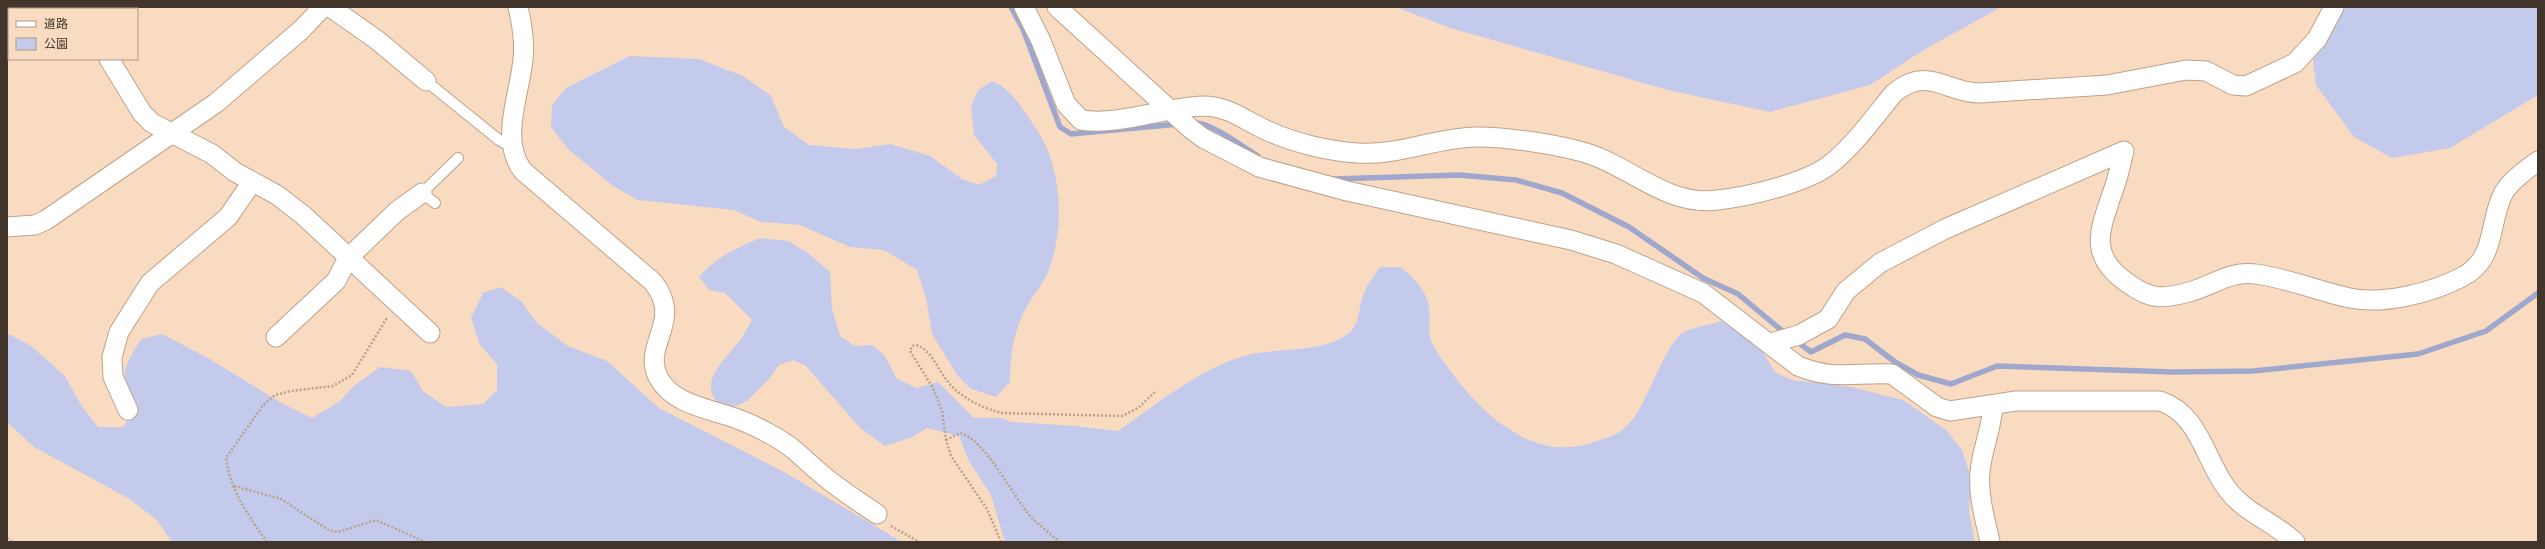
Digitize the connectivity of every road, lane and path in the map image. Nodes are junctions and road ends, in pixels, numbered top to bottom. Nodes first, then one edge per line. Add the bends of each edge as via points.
1 (323, 7) edge
2 (330, 7) edge
3 (518, 7) edge
4 (1024, 7) edge
5 (1058, 7) edge
6 (2334, 7) edge
7 (110, 60) edge
8 (426, 81) joint
9 (1173, 112) junction
10 (173, 134) junction
11 (513, 148) junction
12 (458, 158) dead end
13 (2538, 161) edge
14 (252, 182) junction
15 (429, 198) joint
16 (7, 227) edge
17 (348, 258) junction
18 (396, 302) junction
19 (430, 333) dead end
20 (276, 337) dead end
21 (1771, 343) junction
22 (1155, 392) dead end
23 (1993, 405) junction
24 (128, 410) dead end
25 (946, 440) junction
26 (234, 486) junction
27 (877, 514) joint
28 (7, 538) edge
29 (12, 542) edge
30 (267, 542) edge
31 (425, 542) edge
32 (919, 542) edge
33 (1001, 542) edge
34 (1060, 542) edge
35 (1990, 542) edge
36 (2295, 542) edge

1 - 10 street via 301,30 216,103
2 - 8 street via 377,40
3 - 11 street via 524,52 512,129
4 - 9 street via 1041,41 1066,104 1075,116 1089,121
5 - 9 street
6 - 9 street via 2317,39 2295,63 2246,86 2233,85 2206,71 2186,70 2107,86 1980,93 1967,93 1928,79 1916,80 1894,93 1842,154 1823,170 1778,186 1719,200 1697,202 1681,199 1609,161 1579,151 1475,137 1416,148 1357,153 1282,137 1219,107
7 - 10 street via 142,113
8 - 11 lane via 499,140
9 - 21 street via 1203,138 1259,167 1347,190 1571,240 1616,254 1703,293
10 - 14 street via 212,154
10 - 16 street via 46,220 35,225
11 - 27 street via 517,163 523,171 653,282 661,292 666,310 655,355 655,367 658,378 671,393 686,402 741,420 793,449 830,481
12 - 15 lane
13 - 21 street via 2504,193 2483,261 2462,277 2406,297 2371,300 2350,298 2285,278 2250,273 2225,277 2191,292 2159,298 2137,290 2115,275 2103,256 2100,234 2124,151 1945,229 1880,263 1846,291 1828,319 1800,335
14 - 17 street via 277,195 298,211
14 - 24 street via 228,217 150,283 119,332 112,357 113,377
15 - 17 street via 397,210
17 - 18 street
17 - 20 street via 336,281
18 - 19 street
18 - 26 path via 352,375 333,386 282,392 263,405 226,458 228,474
21 - 23 street via 1798,366 1813,372 1839,377 1892,374 1937,407 1950,411
22 - 25 path via 1138,408 1122,416 1002,413 988,410 963,396 949,383 926,349 916,345 910,351 934,388 942,411
23 - 35 street via 1992,422 1980,471 1982,511
23 - 36 street via 2016,401 2160,401 2170,404 2199,436 2236,501 2279,528
25 - 33 path via 951,456 987,509
25 - 34 path via 960,433 972,440 1000,472 1030,516
26 - 30 path via 245,511
26 - 31 path via 281,499 330,531 338,532 376,520
27 - 32 path via 894,528
28 - 29 path

